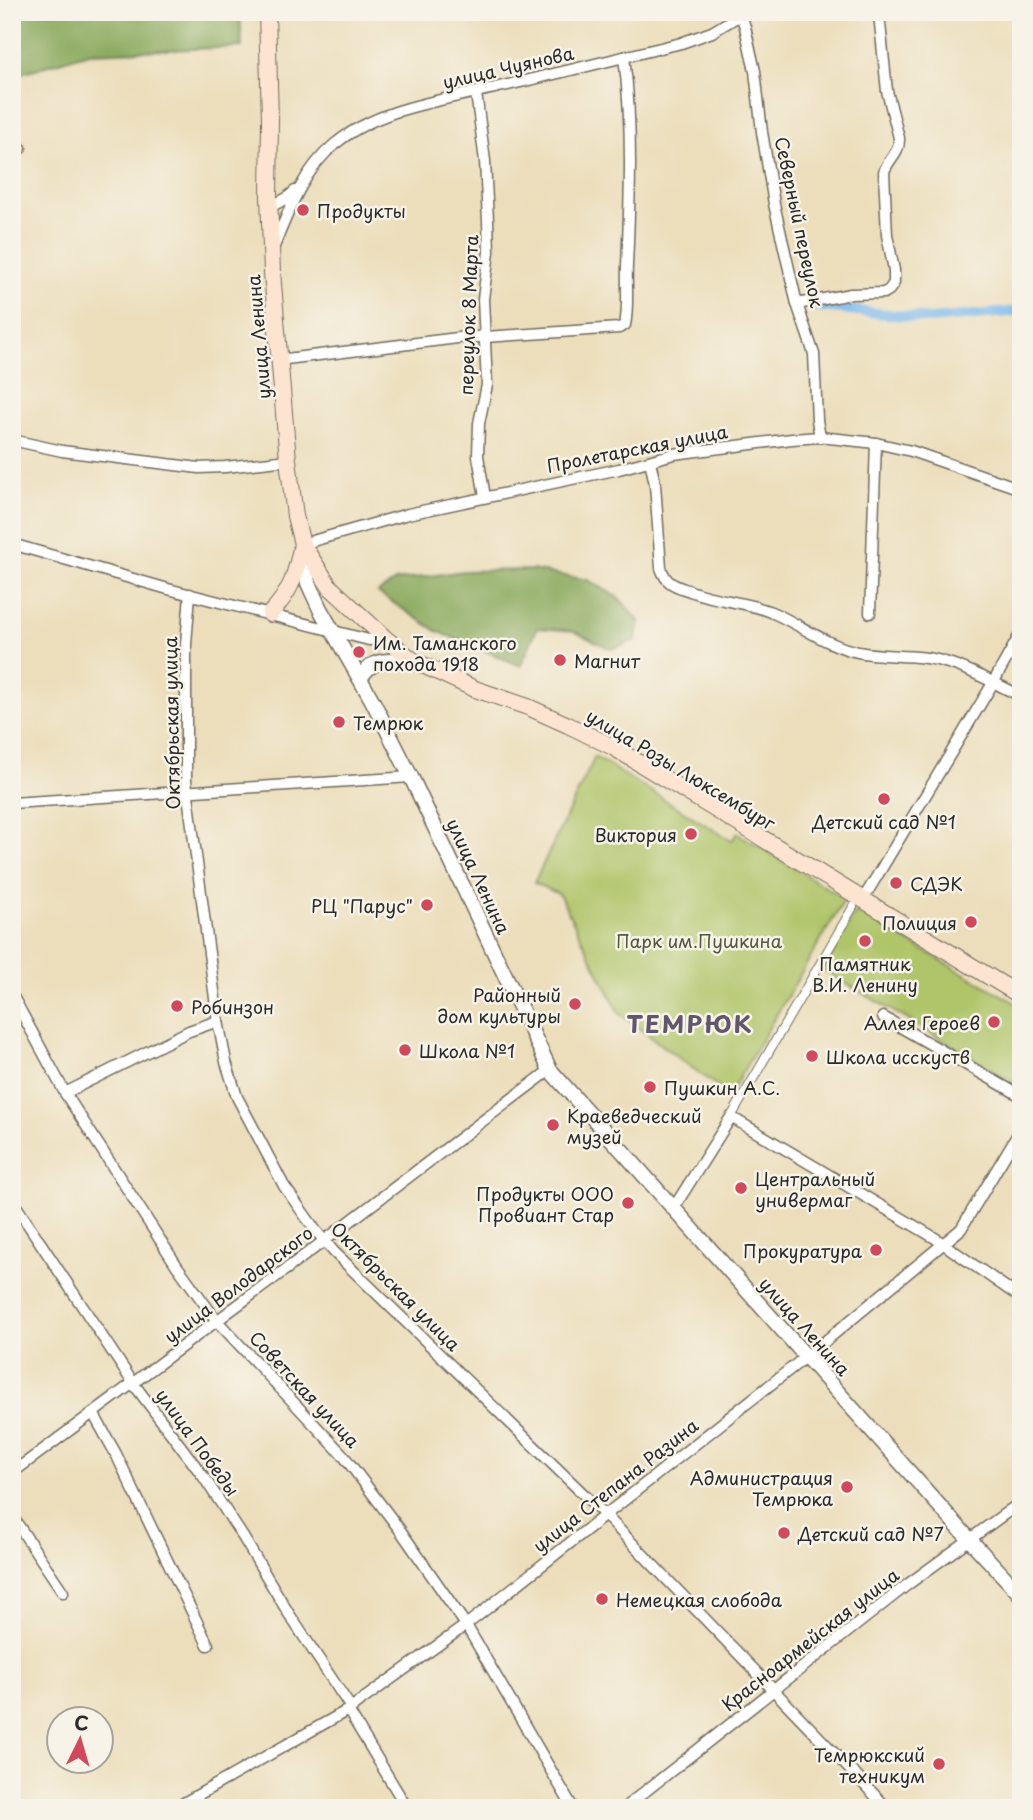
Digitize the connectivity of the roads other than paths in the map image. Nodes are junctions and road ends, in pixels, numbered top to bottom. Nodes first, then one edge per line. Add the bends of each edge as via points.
1 (267, 12) edge
2 (876, 12) edge
3 (743, 14) edge
4 (624, 57) junction
5 (476, 93) junction
6 (300, 187) junction
7 (270, 207) junction
8 (271, 254) junction
9 (797, 304) junction
10 (485, 337) junction
11 (278, 360) junction
12 (820, 437) junction
13 (12, 440) edge
14 (876, 443) junction
15 (288, 460) junction
16 (650, 461) junction
17 (1021, 489) edge
18 (485, 497) junction
19 (12, 544) edge
20 (302, 544) junction
21 (190, 594) junction
22 (870, 613) dead end
23 (270, 614) junction
24 (332, 629) junction
25 (1021, 633) edge
26 (386, 639) junction
27 (414, 661) junction
28 (360, 679) junction
29 (993, 683) junction
30 (1021, 696) edge
31 (411, 777) junction
32 (187, 792) junction
33 (12, 803) edge
34 (858, 904) junction
35 (12, 995) edge
36 (1021, 996) edge
37 (883, 1017) dead end
38 (218, 1021) junction
39 (550, 1070) junction
40 (65, 1093) junction
41 (1021, 1096) edge
42 (731, 1117) junction
43 (1021, 1129) edge
44 (12, 1200) edge
45 (673, 1209) junction
46 (324, 1241) junction
47 (944, 1244) junction
48 (1021, 1298) edge
49 (217, 1321) junction
50 (806, 1357) junction
51 (134, 1383) junction
52 (93, 1413) junction
53 (12, 1473) edge
54 (1021, 1502) edge
55 (605, 1515) junction
56 (12, 1516) edge
57 (969, 1539) junction
58 (62, 1592) dead end
59 (1021, 1595) edge
60 (466, 1625) junction
61 (208, 1645) dead end
62 (774, 1689) junction
63 (350, 1709) junction
64 (175, 1808) edge
65 (407, 1808) edge
66 (573, 1808) edge
67 (624, 1808) edge
68 (887, 1808) edge

1 - 7 main road, улица Ленина
2 - 9 street via 899,138 897,152 884,172 894,283 884,293
3 - 4 street, улица Чуянова via 712,32
3 - 9 street, Северный переулок via 774,204
4 - 5 street, улица Чуянова
4 - 10 street via 630,139 625,325
5 - 6 street, улица Чуянова via 378,117 333,145
5 - 10 street, переулок 8 Марта via 488,220
6 - 7 street, улица Чуянова
6 - 8 street, улица Чуянова
7 - 8 main road, улица Ленина
8 - 11 main road, улица Ленина
9 - 12 street, Северный переулок via 814,354
10 - 11 street
10 - 18 street, переулок 8 Марта via 487,384 478,423
11 - 15 main road, улица Ленина
12 - 14 street, Пролетарская улица
12 - 16 street, Пролетарская улица via 758,442
13 - 15 street via 199,468
14 - 17 street, Пролетарская улица
14 - 22 street
15 - 20 main road, улица Ленина
16 - 18 street, Пролетарская улица
16 - 29 street via 661,568 669,583 768,611 855,652 930,658
18 - 20 street, Пролетарская улица
19 - 21 street
20 - 23 main road via 291,588
20 - 24 street, улица Ленина via 308,583
20 - 26 main road, улица Розы Люксембург via 330,587
21 - 23 street
21 - 32 street, Октябрьская улица
23 - 24 street
24 - 26 street
24 - 28 street, улица Ленина
25 - 29 street
26 - 27 main road, улица Розы Люксембург
27 - 28 street via 374,663
27 - 34 main road, улица Розы Люксембург via 613,747
28 - 31 street, улица Ленина
29 - 30 street
29 - 34 street
31 - 32 street
31 - 39 street, улица Ленина
32 - 33 street
32 - 38 street, Октябрьская улица
34 - 36 main road, улица Розы Люксембург
34 - 42 street
35 - 40 street, Советская улица
37 - 41 street
38 - 40 street
38 - 46 street, Октябрьская улица via 237,1097 284,1186
39 - 45 street, улица Ленина
39 - 46 street, улица Володарского
40 - 49 street, Советская улица
42 - 45 street
42 - 47 street
43 - 47 street, улица Степана Разина via 961,1229
44 - 51 street, улица Победы
45 - 50 street, улица Ленина
46 - 49 street, улица Володарского
46 - 55 street, Октябрьская улица
47 - 48 street
47 - 50 street, улица Степана Разина
49 - 51 street, улица Володарского
49 - 60 street, Советская улица via 343,1455
50 - 55 street, улица Степана Разина
50 - 57 street, улица Ленина
51 - 52 street, улица Володарского
51 - 63 street, улица Победы via 237,1527
52 - 53 street, улица Володарского
52 - 61 street
54 - 57 street, Красноармейская улица
55 - 60 street, улица Степана Разина
55 - 62 street, Октябрьская улица
56 - 58 street
57 - 59 street, улица Ленина
57 - 62 street, Красноармейская улица
60 - 63 street, улица Степана Разина
60 - 66 street, Советская улица
62 - 67 street, Красноармейская улица
62 - 68 street, Октябрьская улица
63 - 64 street, улица Степана Разина
63 - 65 street, улица Победы

